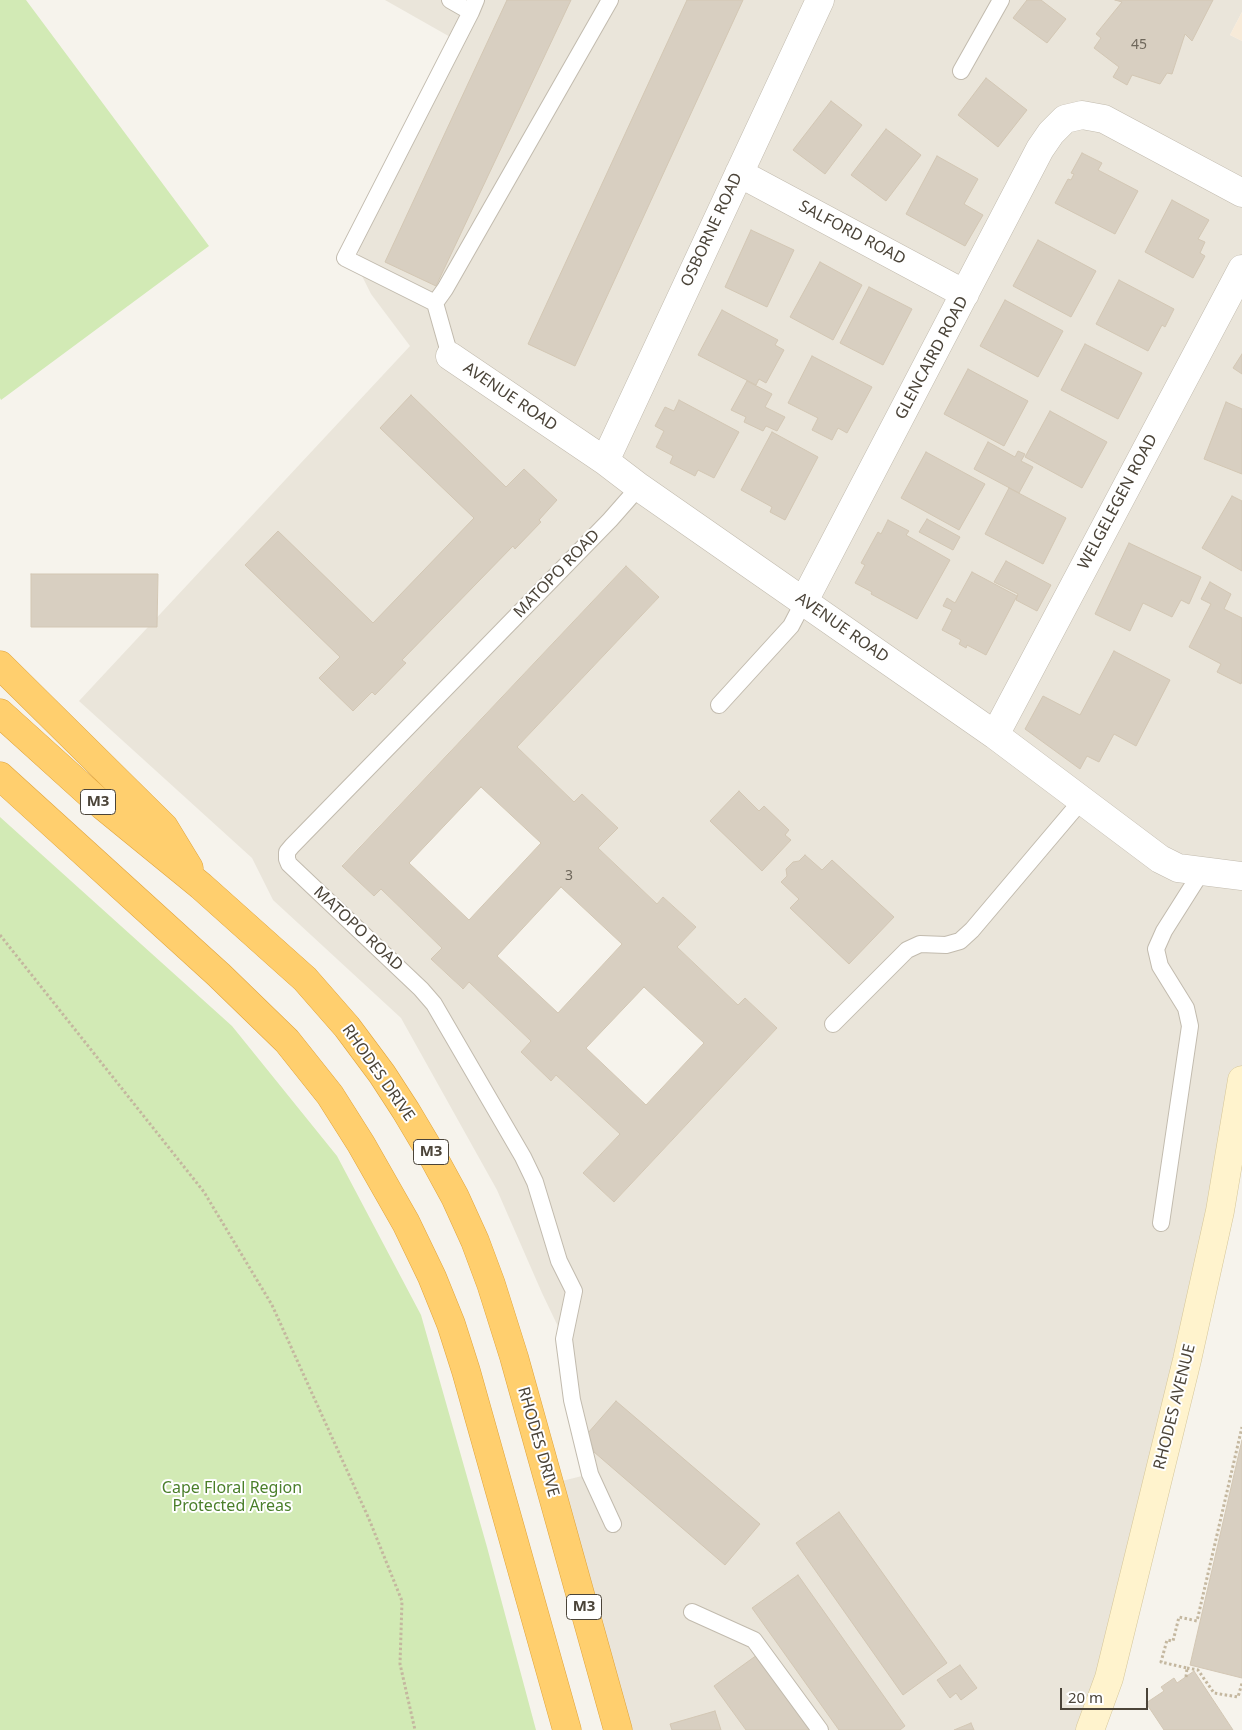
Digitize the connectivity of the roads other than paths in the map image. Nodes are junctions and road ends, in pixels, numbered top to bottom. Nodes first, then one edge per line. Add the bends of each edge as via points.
1 (450, 0) edge
2 (610, 0) edge
3 (820, 0) edge
4 (1002, 0) edge
5 (473, 6) edge
6 (961, 71) dead end
7 (739, 173) junction
8 (1242, 193) edge
9 (1242, 269) edge
10 (965, 294) junction
11 (435, 303) junction
12 (450, 356) joint
13 (605, 461) junction
14 (639, 487) junction
15 (804, 601) junction
16 (0, 665) edge
17 (719, 705) dead end
18 (0, 713) edge
19 (995, 735) junction
20 (0, 776) edge
21 (1082, 800) junction
22 (1202, 871) junction
23 (1242, 876) edge
24 (201, 886) junction
25 (833, 1024) dead end
26 (1242, 1080) edge
27 (1237, 1143) edge
28 (1161, 1223) dead end
29 (613, 1524) dead end
30 (692, 1612) dead end
31 (567, 1730) edge
32 (618, 1730) edge
33 (820, 1730) edge
34 (1090, 1730) edge

1 - 5 lane
2 - 11 lane
3 - 7 street, OSBORNE ROAD
4 - 6 lane
5 - 11 lane via 345,258
7 - 10 street, SALFORD ROAD
7 - 13 street, OSBORNE ROAD
8 - 10 street, GLENCAIRD ROAD via 1104,119 1082,115 1065,119 1040,149
9 - 19 street, WELGELEGEN ROAD
10 - 15 street, GLENCAIRD ROAD
11 - 12 lane
12 - 13 street, AVENUE ROAD
13 - 14 street, AVENUE ROAD
14 - 15 street, AVENUE ROAD
14 - 29 lane, MATOPO ROAD via 287,852 289,864 434,1004 523,1157 535,1182 559,1261 574,1291 564,1339 572,1400 590,1474
15 - 17 lane via 791,626
15 - 19 street, AVENUE ROAD
16 - 24 highway via 164,826
18 - 24 highway, RHODES DRIVE / M3 via 103,806
19 - 21 street, AVENUE ROAD
20 - 31 highway via 219,975 287,1042 330,1096 361,1144 406,1224 451,1324
21 - 22 street, AVENUE ROAD via 1160,859 1178,868
21 - 25 lane via 960,941 946,945 920,944 907,950
22 - 23 street, AVENUE ROAD
22 - 28 lane via 1164,930 1156,949 1160,966 1186,1008 1190,1026
24 - 32 highway, RHODES DRIVE / M3 via 305,979 346,1026 406,1111 455,1197 492,1284
26 - 27 street, RHODES AVENUE
27 - 34 street, RHODES AVENUE via 1109,1678
30 - 33 lane via 754,1640

